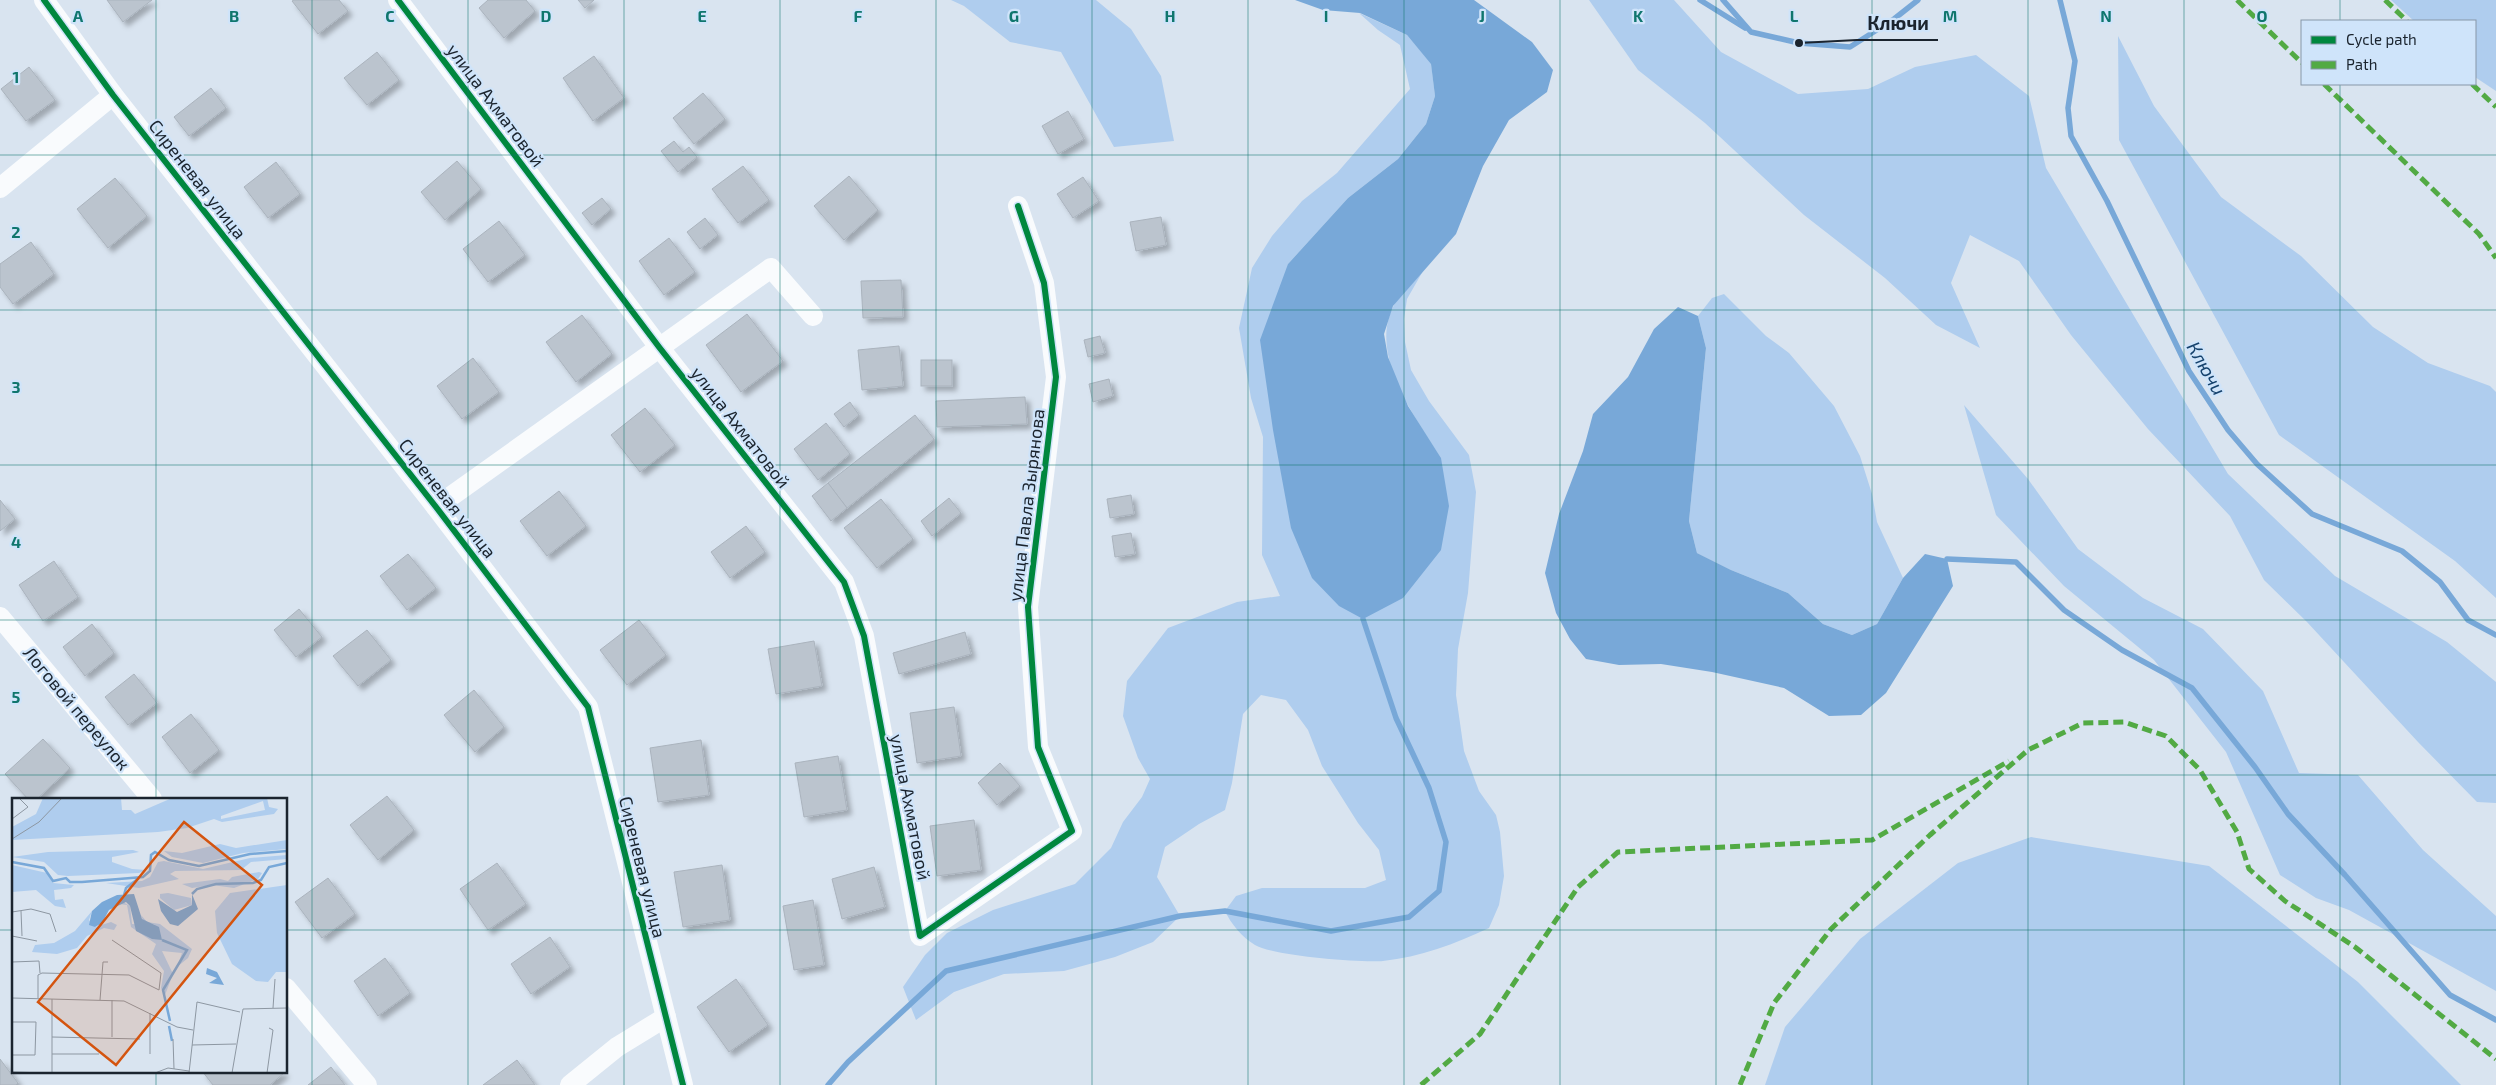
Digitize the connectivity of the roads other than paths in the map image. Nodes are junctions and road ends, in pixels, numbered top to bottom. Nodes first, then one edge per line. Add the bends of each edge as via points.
1 (44, 0) edge
2 (398, 0) edge
3 (113, 95) junction
4 (0, 188) edge
5 (1018, 206) dead end
6 (813, 316) dead end
7 (659, 347) junction
8 (436, 507) junction
9 (0, 617) edge
10 (151, 798) edge
11 (920, 936) joint
12 (288, 990) edge
13 (666, 1017) junction
14 (367, 1085) edge
15 (570, 1085) edge
16 (683, 1085) edge

1 - 3 street, Сиреневая улица
2 - 7 street, улица Ахматовой
3 - 4 street
3 - 8 street, Сиреневая улица
5 - 11 street, улица Павла Зырянова via 1044,283 1056,376 1028,607 1038,747 1072,831
6 - 7 street via 771,268
7 - 8 street
7 - 11 street, улица Ахматовой via 844,582 864,636
8 - 13 street, Сиреневая улица via 588,707
9 - 10 street, Логовой переулок
12 - 14 street
13 - 15 street via 618,1047
13 - 16 street, Сиреневая улица

